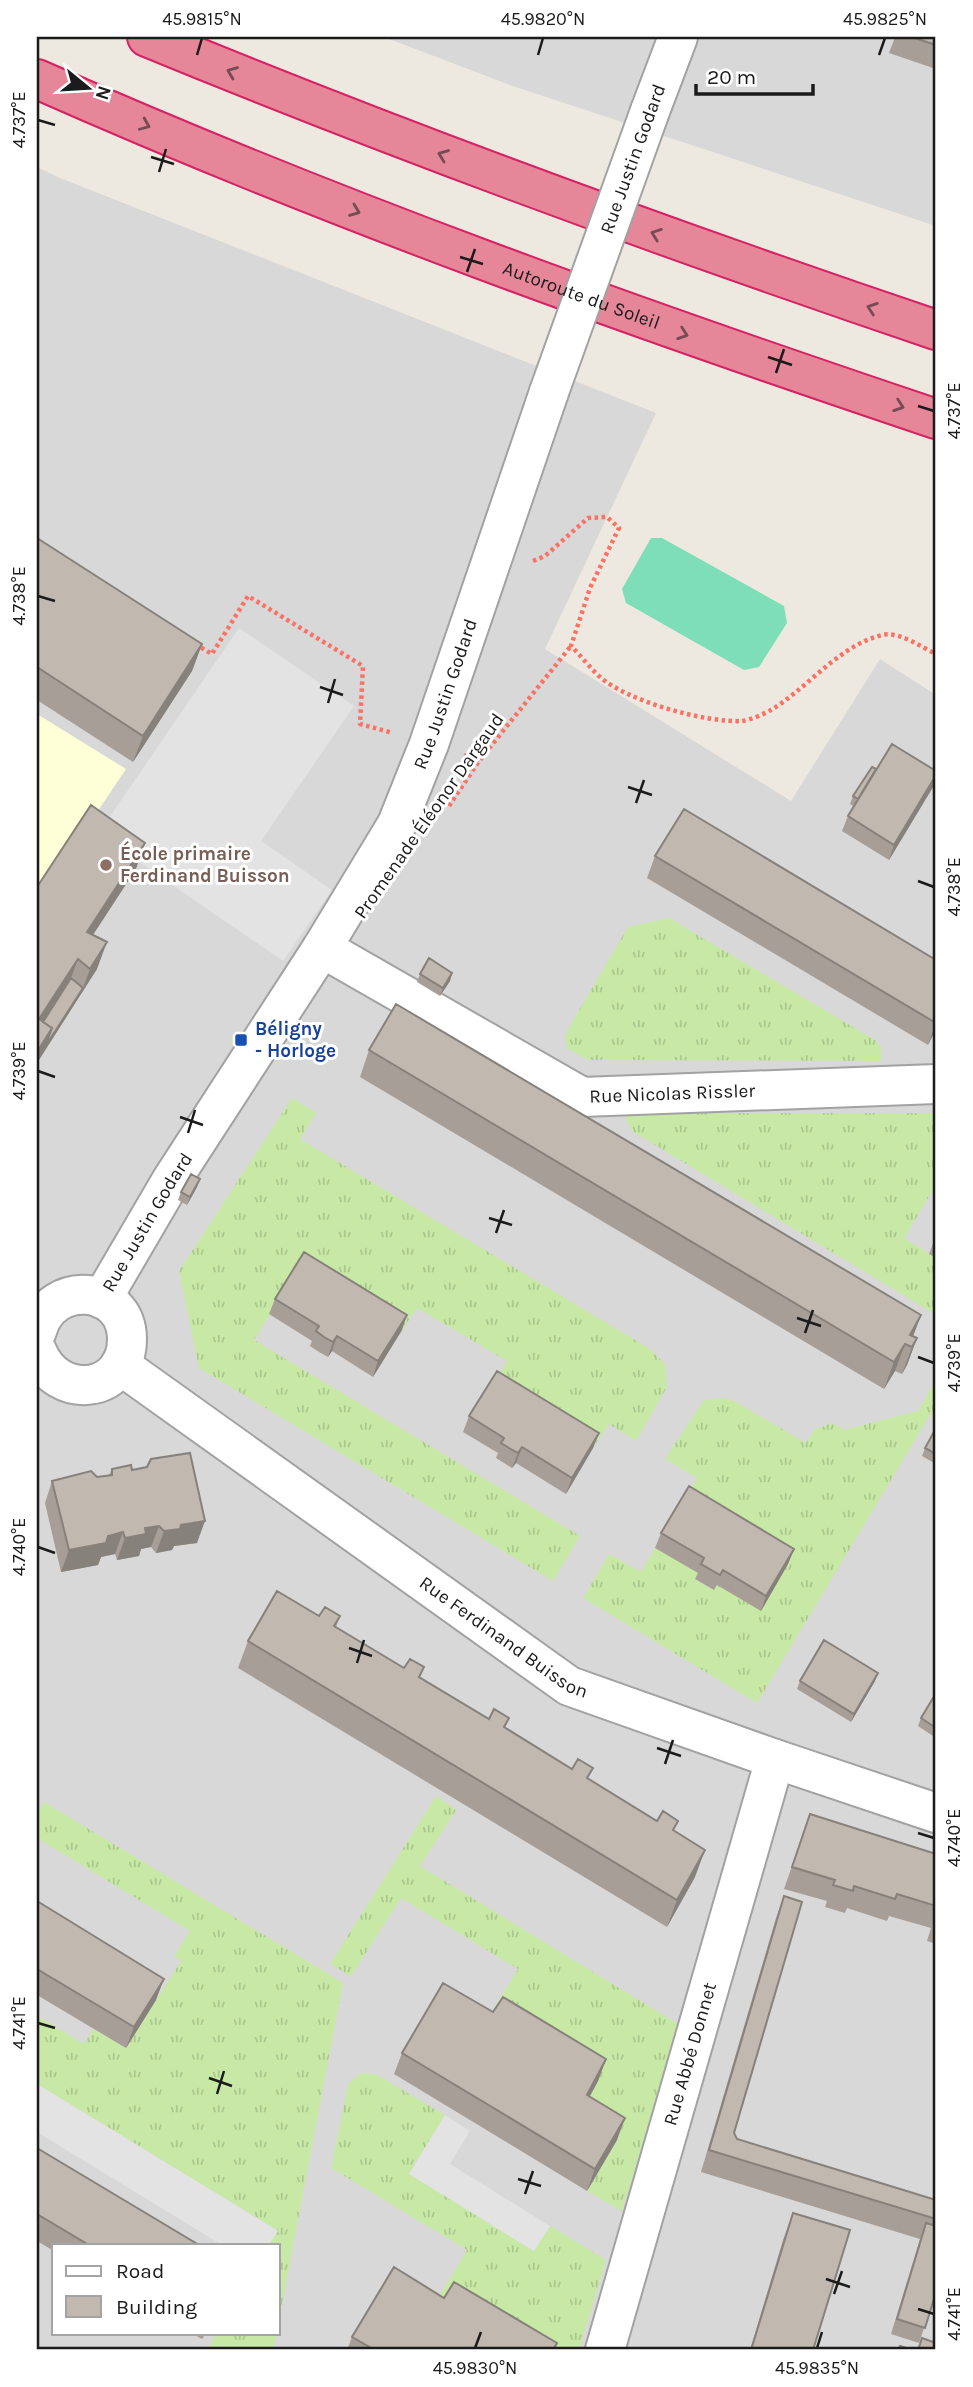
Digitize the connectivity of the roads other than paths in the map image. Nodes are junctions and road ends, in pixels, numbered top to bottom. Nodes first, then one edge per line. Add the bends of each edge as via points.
1 (147, 37) edge
2 (678, 37) edge
3 (37, 79) edge
4 (936, 330) edge
5 (936, 419) edge
6 (322, 948) junction
7 (936, 1084) edge
8 (102, 1298) junction
9 (40, 1349) edge
10 (120, 1365) junction
11 (775, 1759) junction
12 (936, 1813) edge
13 (605, 2350) edge

4 -> 1 highway via 527,187
2 - 6 street, Rue Justin Godard, bridge via 549,392 429,744 397,824
3 -> 5 highway, Autoroute du Soleil via 499,267
6 - 7 street, Rue Nicolas Rissler via 582,1097
6 - 8 street, Rue Justin Godard via 171,1181
8 - 9 street via 73,1294 54,1303
8 - 10 street via 114,1307 125,1328 126,1351
9 - 10 street via 66,1383 80,1386 96,1384
10 - 11 street, Rue Ferdinand Buisson via 569,1686
11 - 12 street, Rue Ferdinand Buisson
11 - 13 street, Rue Abbé Donnet

